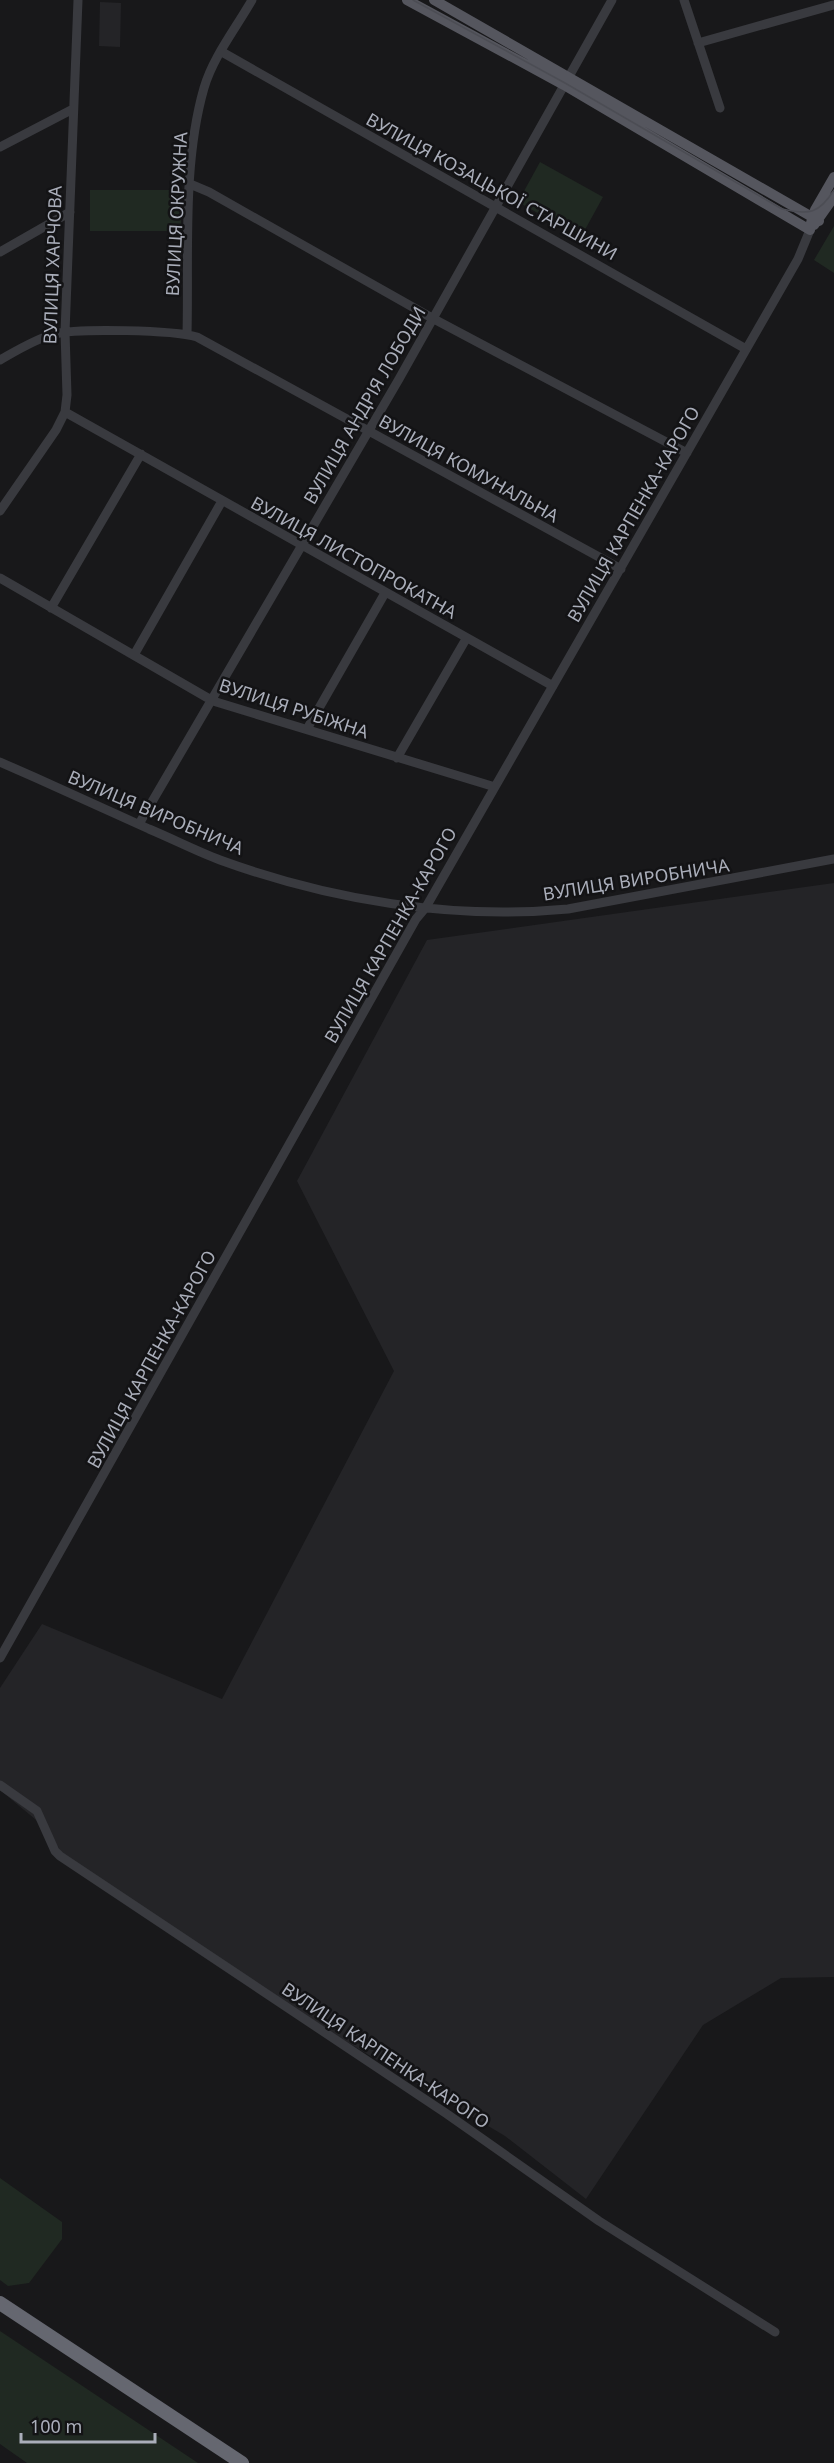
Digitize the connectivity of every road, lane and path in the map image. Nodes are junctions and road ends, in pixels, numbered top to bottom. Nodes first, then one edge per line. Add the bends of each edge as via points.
1 (78, 0) edge
2 (252, 0) edge
3 (407, 0) edge
4 (434, 0) edge
5 (612, 0) edge
6 (684, 0) edge
7 (832, 0) edge
8 (834, 6) edge
9 (698, 43) junction
10 (222, 52) junction
11 (566, 82) junction
12 (720, 108) dead end
13 (73, 109) junction
14 (0, 147) edge
15 (834, 177) edge
16 (190, 184) junction
17 (834, 197) edge
18 (496, 206) junction
19 (70, 212) junction
20 (816, 219) junction
21 (810, 230) junction
22 (0, 252) edge
23 (432, 318) junction
24 (65, 332) junction
25 (187, 334) junction
26 (746, 349) junction
27 (0, 360) edge
28 (65, 412) junction
29 (368, 431) junction
30 (687, 453) junction
31 (141, 454) junction
32 (222, 501) junction
33 (0, 511) edge
34 (302, 547) junction
35 (621, 568) junction
36 (0, 578) edge
37 (385, 593) junction
38 (51, 608) junction
39 (466, 639) junction
40 (134, 655) junction
41 (553, 686) junction
42 (213, 701) junction
43 (307, 729) junction
44 (397, 758) junction
45 (0, 762) edge
46 (495, 787) junction
47 (139, 824) junction
48 (834, 859) edge
49 (426, 907) junction
50 (0, 1658) edge
51 (0, 1785) edge
52 (0, 2303) edge
53 (775, 2332) dead end
54 (242, 2463) edge

1 - 13 street, ВУЛИЦЯ ХАРЧОВА
2 - 10 street, ВУЛИЦЯ ОКРУЖНА
3 - 11 main road
4 - 11 main road
5 - 11 street, ВУЛИЦЯ АНДРІЯ ЛОБОДИ
6 - 9 street
7 - 8 street
8 - 9 street
9 - 12 street
10 - 16 street, ВУЛИЦЯ ОКРУЖНА via 204,88
10 - 18 street, ВУЛИЦЯ КОЗАЦЬКОЇ СТАРШИНИ
11 - 18 street, ВУЛИЦЯ АНДРІЯ ЛОБОДИ
11 - 20 main road
11 - 21 main road
13 - 14 street
13 - 19 street, ВУЛИЦЯ ХАРЧОВА
15 - 20 main road, ВУЛИЦЯ КАРПЕНКА-КАРОГО
16 - 23 street
16 - 25 street, ВУЛИЦЯ ОКРУЖНА
17 - 20 main road, ВУЛИЦЯ КАРПЕНКА-КАРОГО
18 - 23 street, ВУЛИЦЯ АНДРІЯ ЛОБОДИ
18 - 26 street, ВУЛИЦЯ КОЗАЦЬКОЇ СТАРШИНИ
19 - 22 street
19 - 24 street, ВУЛИЦЯ ХАРЧОВА
20 - 21 main road, ВУЛИЦЯ КАРПЕНКА-КАРОГО
21 - 26 street, ВУЛИЦЯ КАРПЕНКА-КАРОГО via 798,259
23 - 29 street, ВУЛИЦЯ АНДРІЯ ЛОБОДИ
23 - 30 street
24 - 25 street, ВУЛИЦЯ КОМУНАЛЬНА
24 - 27 street, ВУЛИЦЯ КОМУНАЛЬНА via 43,338
24 - 28 street, ВУЛИЦЯ ХАРЧОВА
25 - 29 street, ВУЛИЦЯ КОМУНАЛЬНА
26 - 30 street, ВУЛИЦЯ КАРПЕНКА-КАРОГО
28 - 31 street, ВУЛИЦЯ ЛИСТОПРОКАТНА
28 - 33 street, ВУЛИЦЯ ХАРЧОВА
29 - 34 street, ВУЛИЦЯ АНДРІЯ ЛОБОДИ
29 - 35 street, ВУЛИЦЯ КОМУНАЛЬНА
30 - 35 street, ВУЛИЦЯ КАРПЕНКА-КАРОГО
31 - 32 street, ВУЛИЦЯ ЛИСТОПРОКАТНА
31 - 38 street
32 - 34 street, ВУЛИЦЯ ЛИСТОПРОКАТНА
32 - 40 street
34 - 37 street, ВУЛИЦЯ ЛИСТОПРОКАТНА
34 - 42 street, ВУЛИЦЯ АНДРІЯ ЛОБОДИ
35 - 41 street, ВУЛИЦЯ КАРПЕНКА-КАРОГО
36 - 38 street, ВУЛИЦЯ РУБІЖНА
37 - 39 street, ВУЛИЦЯ ЛИСТОПРОКАТНА
37 - 43 street
38 - 40 street, ВУЛИЦЯ РУБІЖНА
39 - 41 street, ВУЛИЦЯ ЛИСТОПРОКАТНА
39 - 44 street
40 - 42 street, ВУЛИЦЯ РУБІЖНА
41 - 46 street, ВУЛИЦЯ КАРПЕНКА-КАРОГО
42 - 43 street, ВУЛИЦЯ РУБІЖНА
42 - 47 street, ВУЛИЦЯ АНДРІЯ ЛОБОДИ
43 - 44 street, ВУЛИЦЯ РУБІЖНА
44 - 46 street, ВУЛИЦЯ РУБІЖНА
45 - 47 street, ВУЛИЦЯ ВИРОБНИЧА
46 - 49 street, ВУЛИЦЯ КАРПЕНКА-КАРОГО
47 - 49 street, ВУЛИЦЯ ВИРОБНИЧА via 220,860 305,886 356,898
48 - 49 street, ВУЛИЦЯ ВИРОБНИЧА via 568,909 537,912
49 - 50 street, ВУЛИЦЯ КАРПЕНКА-КАРОГО
51 - 53 street, ВУЛИЦЯ КАРПЕНКА-КАРОГО via 37,1811 60,1856 447,2114 599,2221
52 - 54 highway

